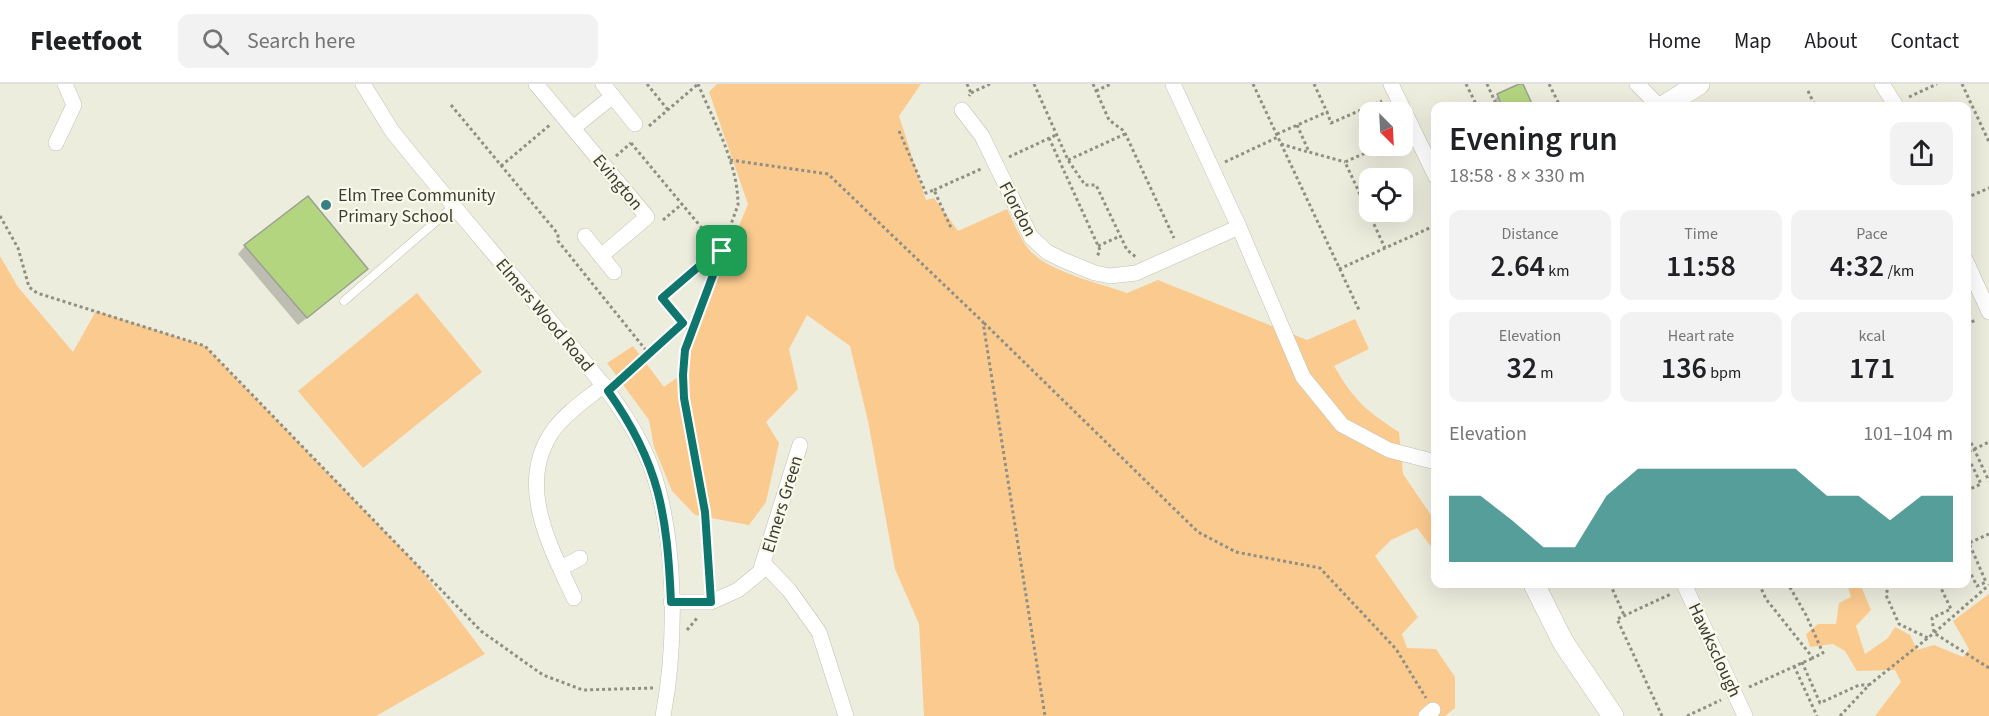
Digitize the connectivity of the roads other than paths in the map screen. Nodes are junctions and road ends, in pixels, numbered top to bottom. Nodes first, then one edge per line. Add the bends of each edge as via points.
1 (65, 84) edge
2 (363, 84) edge
3 (536, 84) edge
4 (1173, 84) edge
5 (1637, 84) edge
6 (1699, 84) edge
7 (1882, 84) edge
8 (1394, 89) edge
9 (608, 90) edge
10 (1655, 102) edge
11 (1670, 102) edge
12 (1893, 102) edge
13 (962, 110) dead end
14 (635, 124) dead end
15 (573, 128) junction
16 (56, 143) dead end
17 (1431, 167) edge
18 (455, 206) junction
19 (1239, 227) junction
20 (585, 236) dead end
21 (601, 256) junction
22 (614, 272) dead end
23 (1971, 272) edge
24 (344, 301) dead end
25 (1989, 312) edge
26 (606, 388) junction
27 (800, 445) dead end
28 (1431, 461) edge
29 (580, 558) dead end
30 (763, 563) junction
31 (561, 568) junction
32 (1536, 588) edge
33 (1686, 588) edge
34 (574, 598) dead end
35 (671, 602) junction
36 (663, 716) edge
37 (846, 716) edge
38 (1613, 716) edge
39 (1745, 716) edge

1 - 16 street via 74,105
2 - 18 street, Elmers Wood Road via 392,131
3 - 15 street, Evington
4 - 19 street
5 - 10 street
6 - 11 street
7 - 12 street
8 - 17 street
9 - 14 street
9 - 15 street
13 - 19 street, Flordon via 982,136 1031,237 1047,252 1091,271 1110,276 1136,273
15 - 21 street, Evington via 647,217
18 - 24 lane
18 - 26 street, Elmers Wood Road
19 - 28 street via 1303,377 1342,425 1389,450
20 - 21 street
21 - 22 street
23 - 25 street
26 - 31 street via 554,429 538,466 536,501
26 - 35 street, Elmers Wood Road via 650,464 666,527
27 - 30 street, Elmers Green
29 - 31 street
30 - 35 street, Elmers Green via 760,572 738,590 711,602
30 - 37 street, Elmers Green via 789,590 819,632
31 - 34 street
32 - 38 street via 1563,642
33 - 39 street, Hawksclough
35 - 36 street, Elmers Wood Road via 671,659

